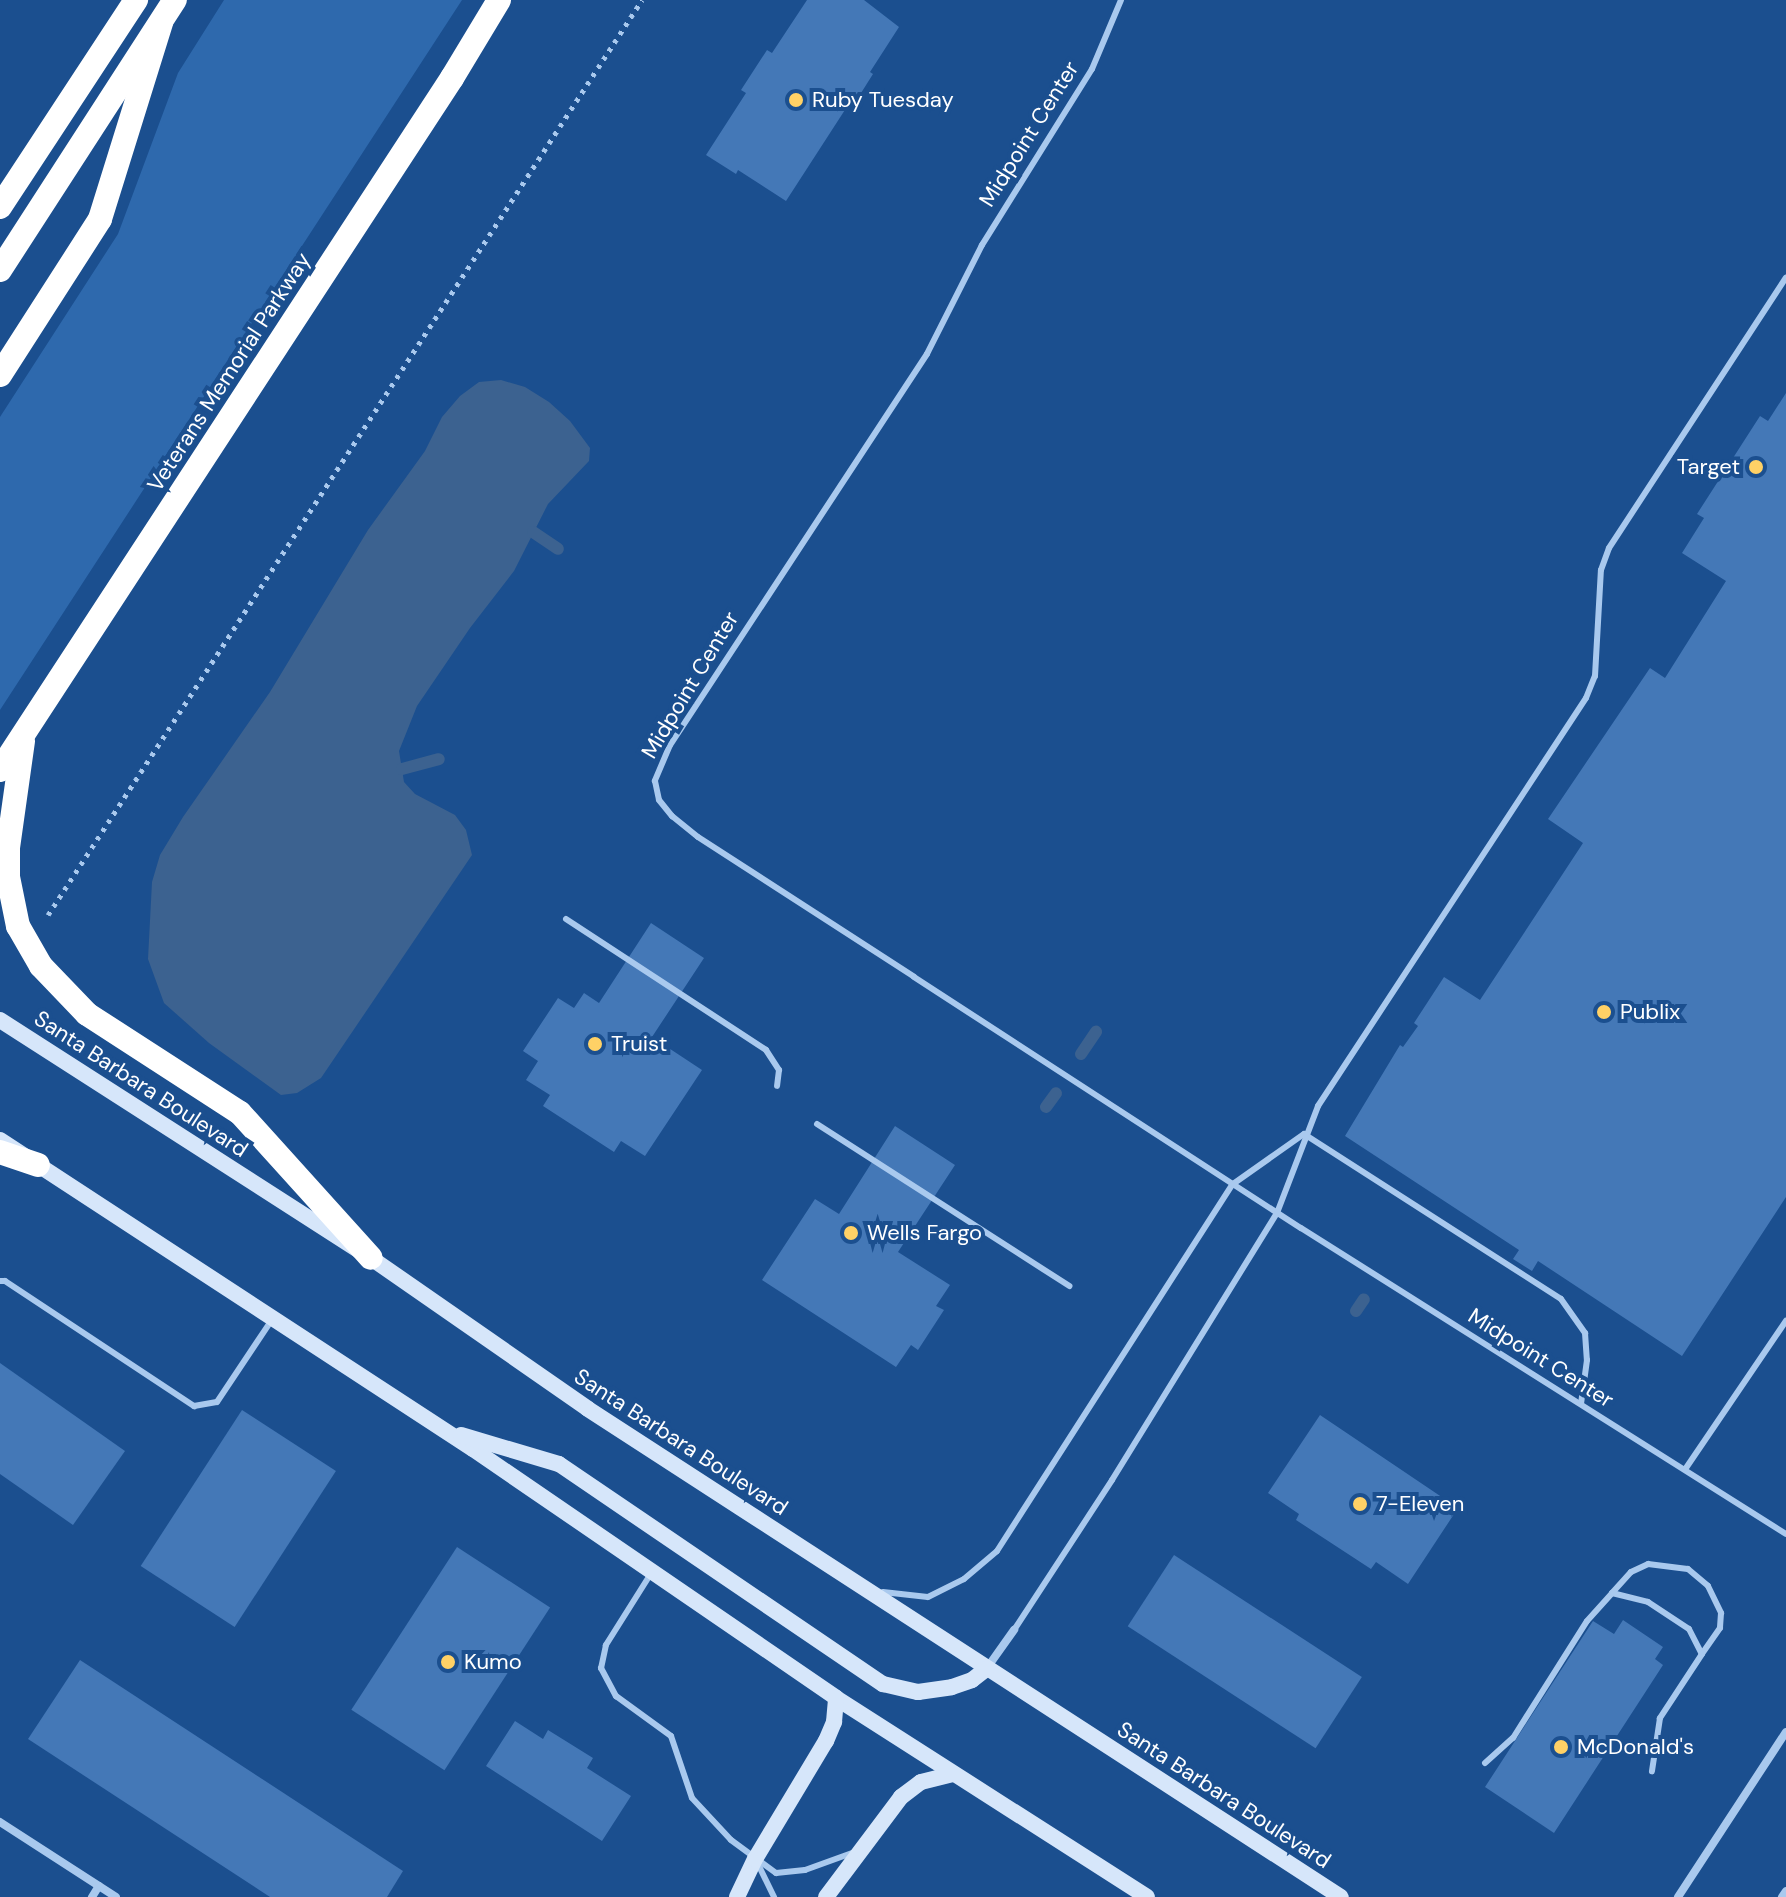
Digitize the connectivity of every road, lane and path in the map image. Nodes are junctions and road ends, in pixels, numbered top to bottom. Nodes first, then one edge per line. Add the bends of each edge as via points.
1 (136, 0) edge
2 (175, 0) edge
3 (499, 0) edge
4 (642, 0) edge
5 (1121, 0) edge
6 (161, 23) junction
7 (0, 207) edge
8 (0, 270) edge
9 (1786, 278) edge
10 (0, 375) edge
11 (24, 734) junction
12 (0, 770) edge
13 (566, 919) dead end
14 (44, 922) dead end
15 (0, 1020) edge
16 (777, 1086) dead end
17 (817, 1124) dead end
18 (1304, 1134) junction
19 (0, 1140) edge
20 (0, 1152) edge
21 (38, 1165) junction
22 (1233, 1184) junction
23 (1277, 1213) junction
24 (371, 1258) junction
25 (0, 1281) edge
26 (1069, 1286) dead end
27 (273, 1318) junction
28 (1786, 1321) edge
29 (1581, 1404) junction
30 (444, 1430) junction
31 (1686, 1468) junction
32 (1786, 1534) edge
33 (652, 1571) junction
34 (861, 1587) junction
35 (1612, 1593) junction
36 (1014, 1630) joint
37 (1702, 1654) junction
38 (986, 1669) junction
39 (836, 1698) junction
40 (1786, 1732) edge
41 (1485, 1763) dead end
42 (1652, 1771) dead end
43 (953, 1774) junction
44 (0, 1822) edge
45 (861, 1849) junction
46 (755, 1859) junction
47 (99, 1886) junction
48 (1786, 1891) edge
49 (92, 1897) edge
50 (116, 1897) edge
51 (737, 1897) edge
52 (774, 1897) edge
53 (826, 1897) edge
54 (1147, 1897) edge
55 (1341, 1897) edge
56 (1678, 1897) edge
57 (1782, 1897) edge

1 - 7 highway
2 - 6 highway
3 - 11 highway, Veterans Memorial Parkway
4 - 14 path
5 - 22 lane, Midpoint Center via 1092,69 982,245 927,354 690,713 655,781 659,800 698,837
6 - 8 highway
6 - 10 highway via 100,219
9 - 18 lane via 1609,548 1599,593 1595,676 1586,698 1374,1018
11 - 12 highway, Veterans Memorial Parkway
11 - 24 highway via 8,877 18,926 41,966 87,1014 240,1113
13 - 16 lane via 766,1050 779,1070
15 - 24 main road, Santa Barbara Boulevard
17 - 26 lane
18 - 22 lane
18 - 23 lane
18 - 29 lane via 1561,1299 1585,1333
19 - 21 main road
20 - 21 highway
21 - 27 main road
22 - 23 lane, Midpoint Center
22 - 34 lane via 997,1551 964,1579 928,1597
23 - 29 lane, Midpoint Center
23 - 36 lane
24 - 34 main road, Santa Barbara Boulevard via 588,1409
25 - 27 lane via 194,1406 217,1402
27 - 30 main road
28 - 31 lane
29 - 31 lane, Midpoint Center
30 - 33 main road
30 - 38 main road via 559,1464 883,1684 929,1691 972,1680
31 - 32 lane, Midpoint Center
33 - 39 main road
33 - 46 lane via 606,1645 601,1668 616,1696 671,1736 692,1798
34 - 38 main road, Santa Barbara Boulevard
35 - 37 lane via 1648,1602 1689,1629
35 - 37 lane via 1631,1572 1648,1564 1688,1569 1708,1586 1721,1613 1720,1628
35 - 41 lane via 1587,1621 1513,1738
36 - 38 street
37 - 42 lane via 1660,1718
38 - 55 main road, Santa Barbara Boulevard
39 - 43 main road
39 - 46 main road via 826,1741
40 - 56 street
43 - 45 main road via 921,1782 901,1797
43 - 54 main road
44 - 47 street
45 - 46 lane via 805,1870 776,1873
45 - 53 main road
46 - 51 main road
46 - 52 lane
47 - 49 street
47 - 50 street
48 - 57 street

